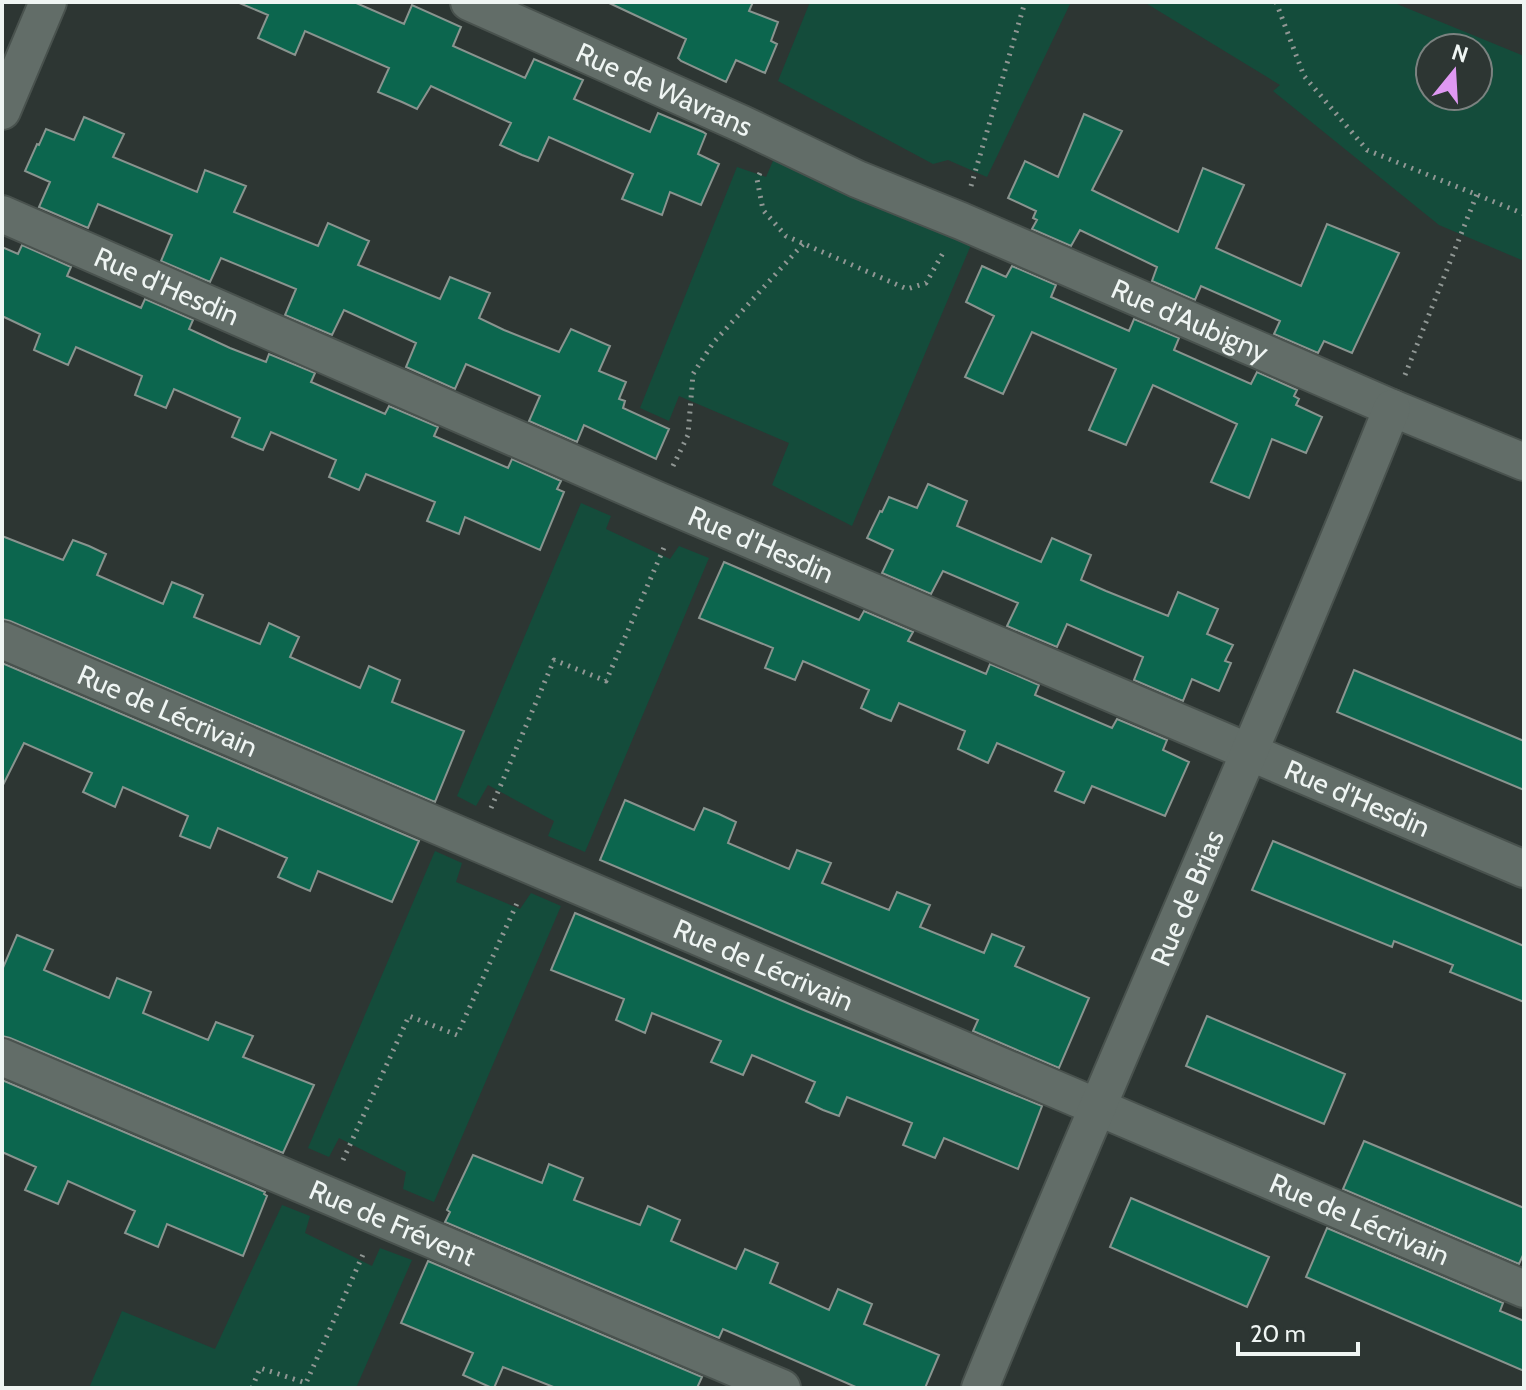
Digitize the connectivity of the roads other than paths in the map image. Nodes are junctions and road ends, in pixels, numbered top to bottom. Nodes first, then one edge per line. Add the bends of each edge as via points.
1 (48, 2) edge
2 (469, 2) edge
3 (2, 111) edge
4 (857, 179) joint
5 (2, 214) edge
6 (1392, 408) junction
7 (1524, 462) edge
8 (2, 640) edge
9 (1249, 752) junction
10 (1524, 869) edge
11 (2, 1057) edge
12 (1097, 1105) junction
13 (1524, 1289) edge
14 (782, 1388) edge
15 (980, 1388) edge

1 - 3 street
2 - 4 street, Rue de Wavrans
4 - 6 street, Rue d'Aubigny
5 - 9 street, Rue d'Hesdin
6 - 7 street, Rue d'Aubigny
6 - 9 street, Rue de Brias
8 - 12 street, Rue de Lécrivain
9 - 10 street, Rue d'Hesdin
9 - 12 street, Rue de Brias
11 - 14 street, Rue de Frévent
12 - 13 street, Rue de Lécrivain
12 - 15 street, Rue de Brias

